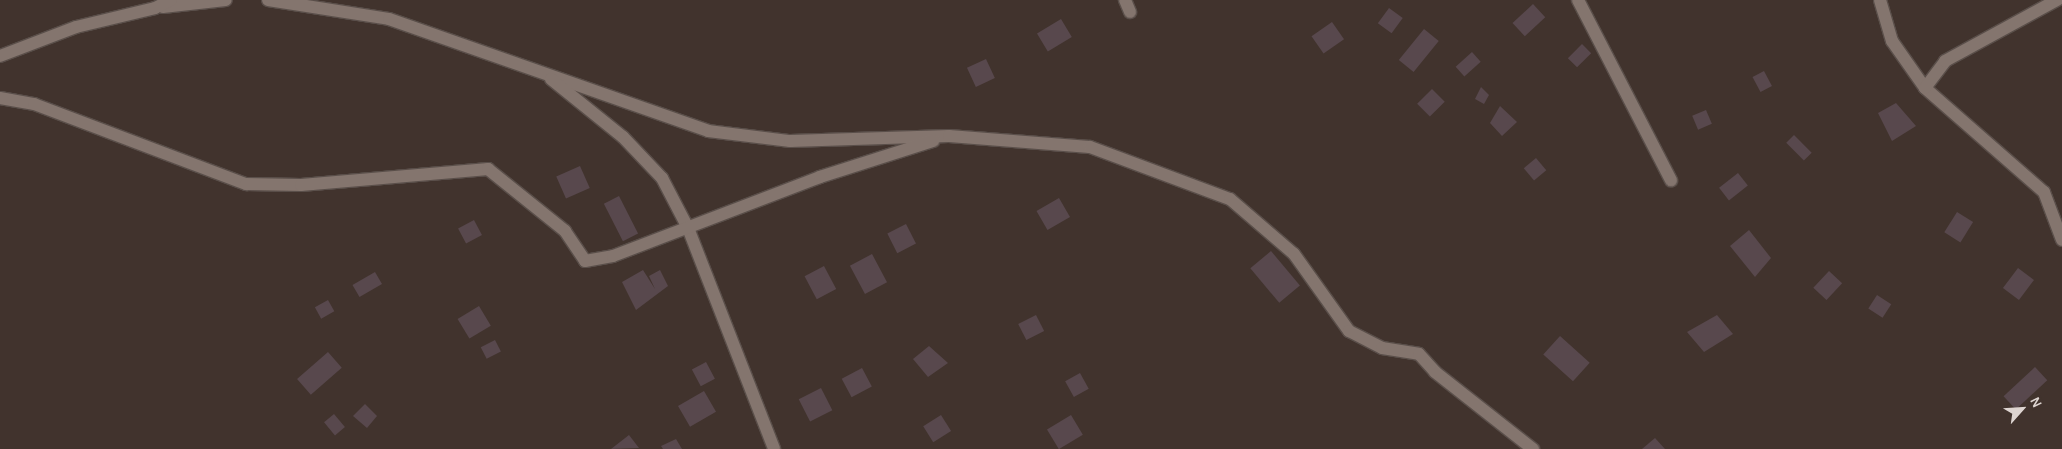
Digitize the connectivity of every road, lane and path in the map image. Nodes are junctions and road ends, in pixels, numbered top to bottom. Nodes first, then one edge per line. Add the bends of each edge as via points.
1 (171, 0) edge
2 (226, 0) edge
3 (268, 0) edge
4 (1125, 0) edge
5 (1578, 0) edge
6 (1880, 0) edge
7 (2057, 0) edge
8 (155, 8) junction
9 (1130, 12) dead end
10 (0, 56) edge
11 (543, 73) junction
12 (1925, 88) junction
13 (0, 98) edge
14 (949, 136) junction
15 (1671, 180) dead end
16 (688, 228) junction
17 (2062, 240) edge
18 (774, 449) edge
19 (1533, 449) edge

1 - 8 street
2 - 8 street
3 - 11 street via 389,19
4 - 9 street
5 - 15 street
6 - 12 street via 1892,41
7 - 12 street via 1945,62
8 - 10 street via 76,27
11 - 14 street via 708,131 790,141
11 - 16 street via 623,136 662,178
12 - 17 street via 2044,192
13 - 16 street via 34,104 246,184 301,185 488,169 565,231 585,261 613,256
14 - 16 street via 820,177
14 - 19 street via 1090,147 1230,199 1294,254 1349,331 1382,348 1419,354 1435,372
16 - 18 street

